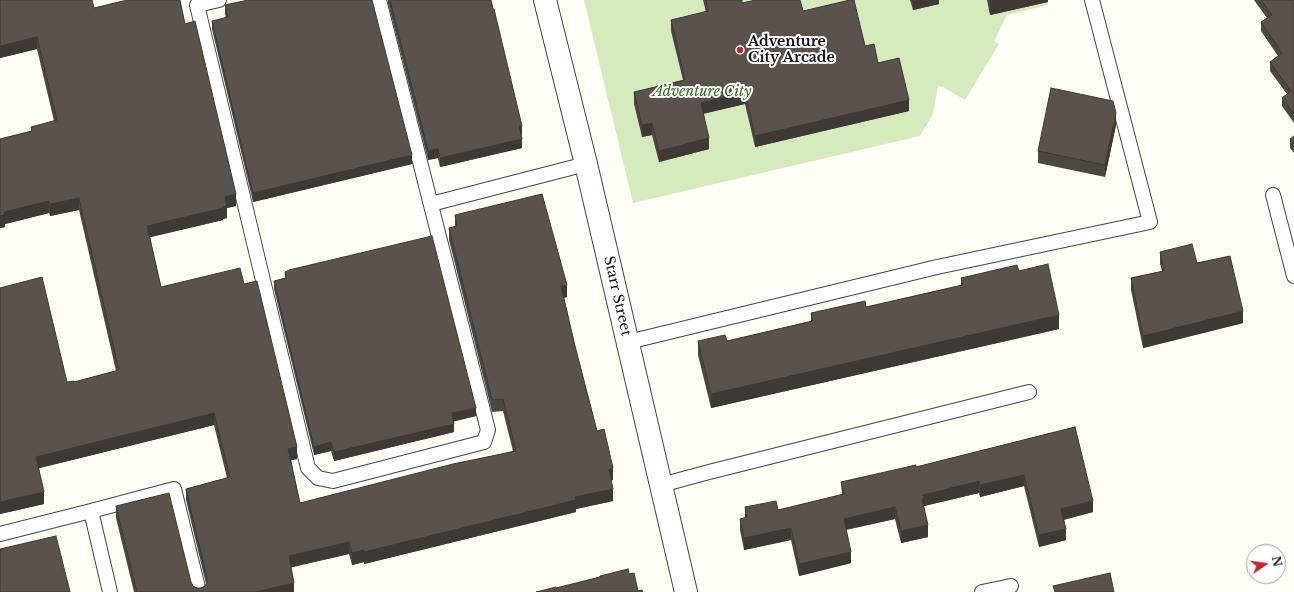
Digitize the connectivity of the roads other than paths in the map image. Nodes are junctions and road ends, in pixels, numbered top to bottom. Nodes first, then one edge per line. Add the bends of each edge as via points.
1 (219, 0) edge
2 (379, 0) edge
3 (546, 0) edge
4 (1092, 0) edge
5 (586, 164) junction
6 (1272, 195) dead end
7 (431, 204) junction
8 (1294, 276) edge
9 (628, 342) junction
10 (1029, 392) dead end
11 (661, 485) junction
12 (91, 511) junction
13 (0, 534) edge
14 (1011, 586) dead end
15 (110, 592) edge
16 (199, 592) edge
17 (686, 592) edge
18 (982, 592) edge

1 - 7 lane via 197,5 308,468 318,478 333,481 484,442 488,430
2 - 7 lane
3 - 5 street, Starr Street
4 - 9 lane via 1150,222 937,267
5 - 7 lane
5 - 9 street, Starr Street
6 - 8 lane
9 - 11 street, Starr Street
10 - 11 lane
11 - 17 street, Starr Street
12 - 13 lane
12 - 15 lane
12 - 16 lane via 174,489
14 - 18 lane

